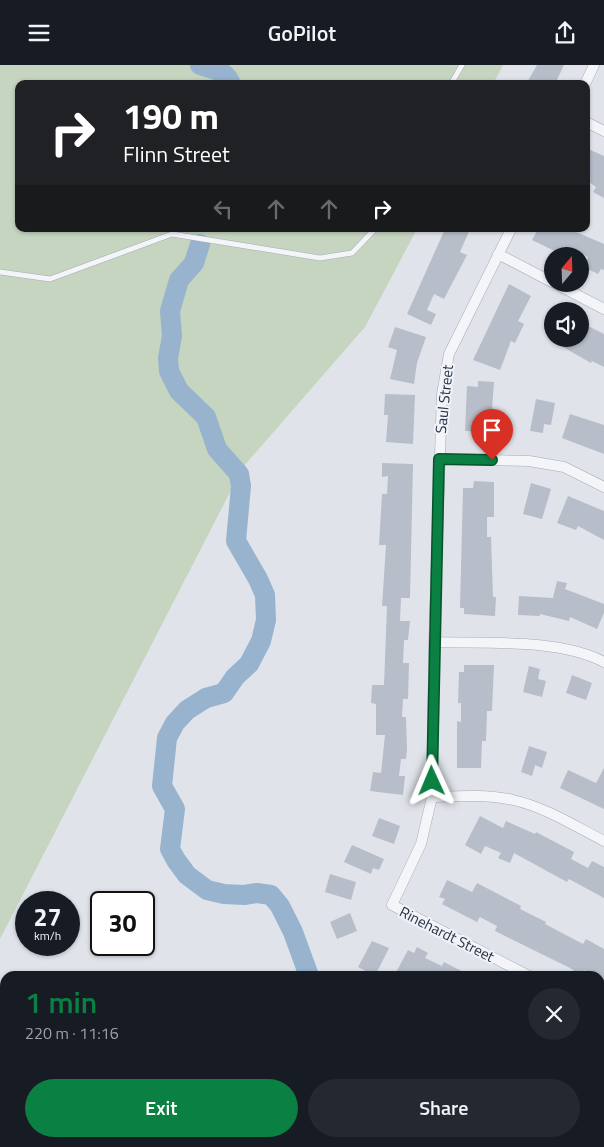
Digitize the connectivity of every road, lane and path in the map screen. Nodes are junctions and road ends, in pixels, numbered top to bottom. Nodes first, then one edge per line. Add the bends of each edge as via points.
1 (462, 65) edge
2 (594, 65) edge
3 (454, 80) edge
4 (587, 80) edge
5 (590, 124) edge
6 (604, 131) edge
7 (372, 232) edge
8 (509, 232) edge
9 (498, 254) junction
10 (0, 272) edge
11 (544, 278) edge
12 (573, 293) edge
13 (604, 309) edge
14 (439, 459) junction
15 (604, 487) edge
16 (434, 642) junction
17 (604, 662) edge
18 (432, 797) junction
19 (604, 841) edge
20 (392, 905) joint
21 (519, 971) edge

1 - 3 lane
2 - 4 street
5 - 6 street
7 - 10 lane via 352,253 320,258 172,234 50,279
8 - 9 street, Saul Street
9 - 11 street
9 - 14 street, Saul Street via 449,354 442,394
12 - 13 street
14 - 15 street via 528,461 564,467
14 - 16 street, Saul Street
16 - 17 street via 522,643 570,651
16 - 18 street, Saul Street
18 - 19 street via 475,796 514,800 543,810
18 - 20 street, Saul Street via 421,844
20 - 21 street, Rinehardt Street

